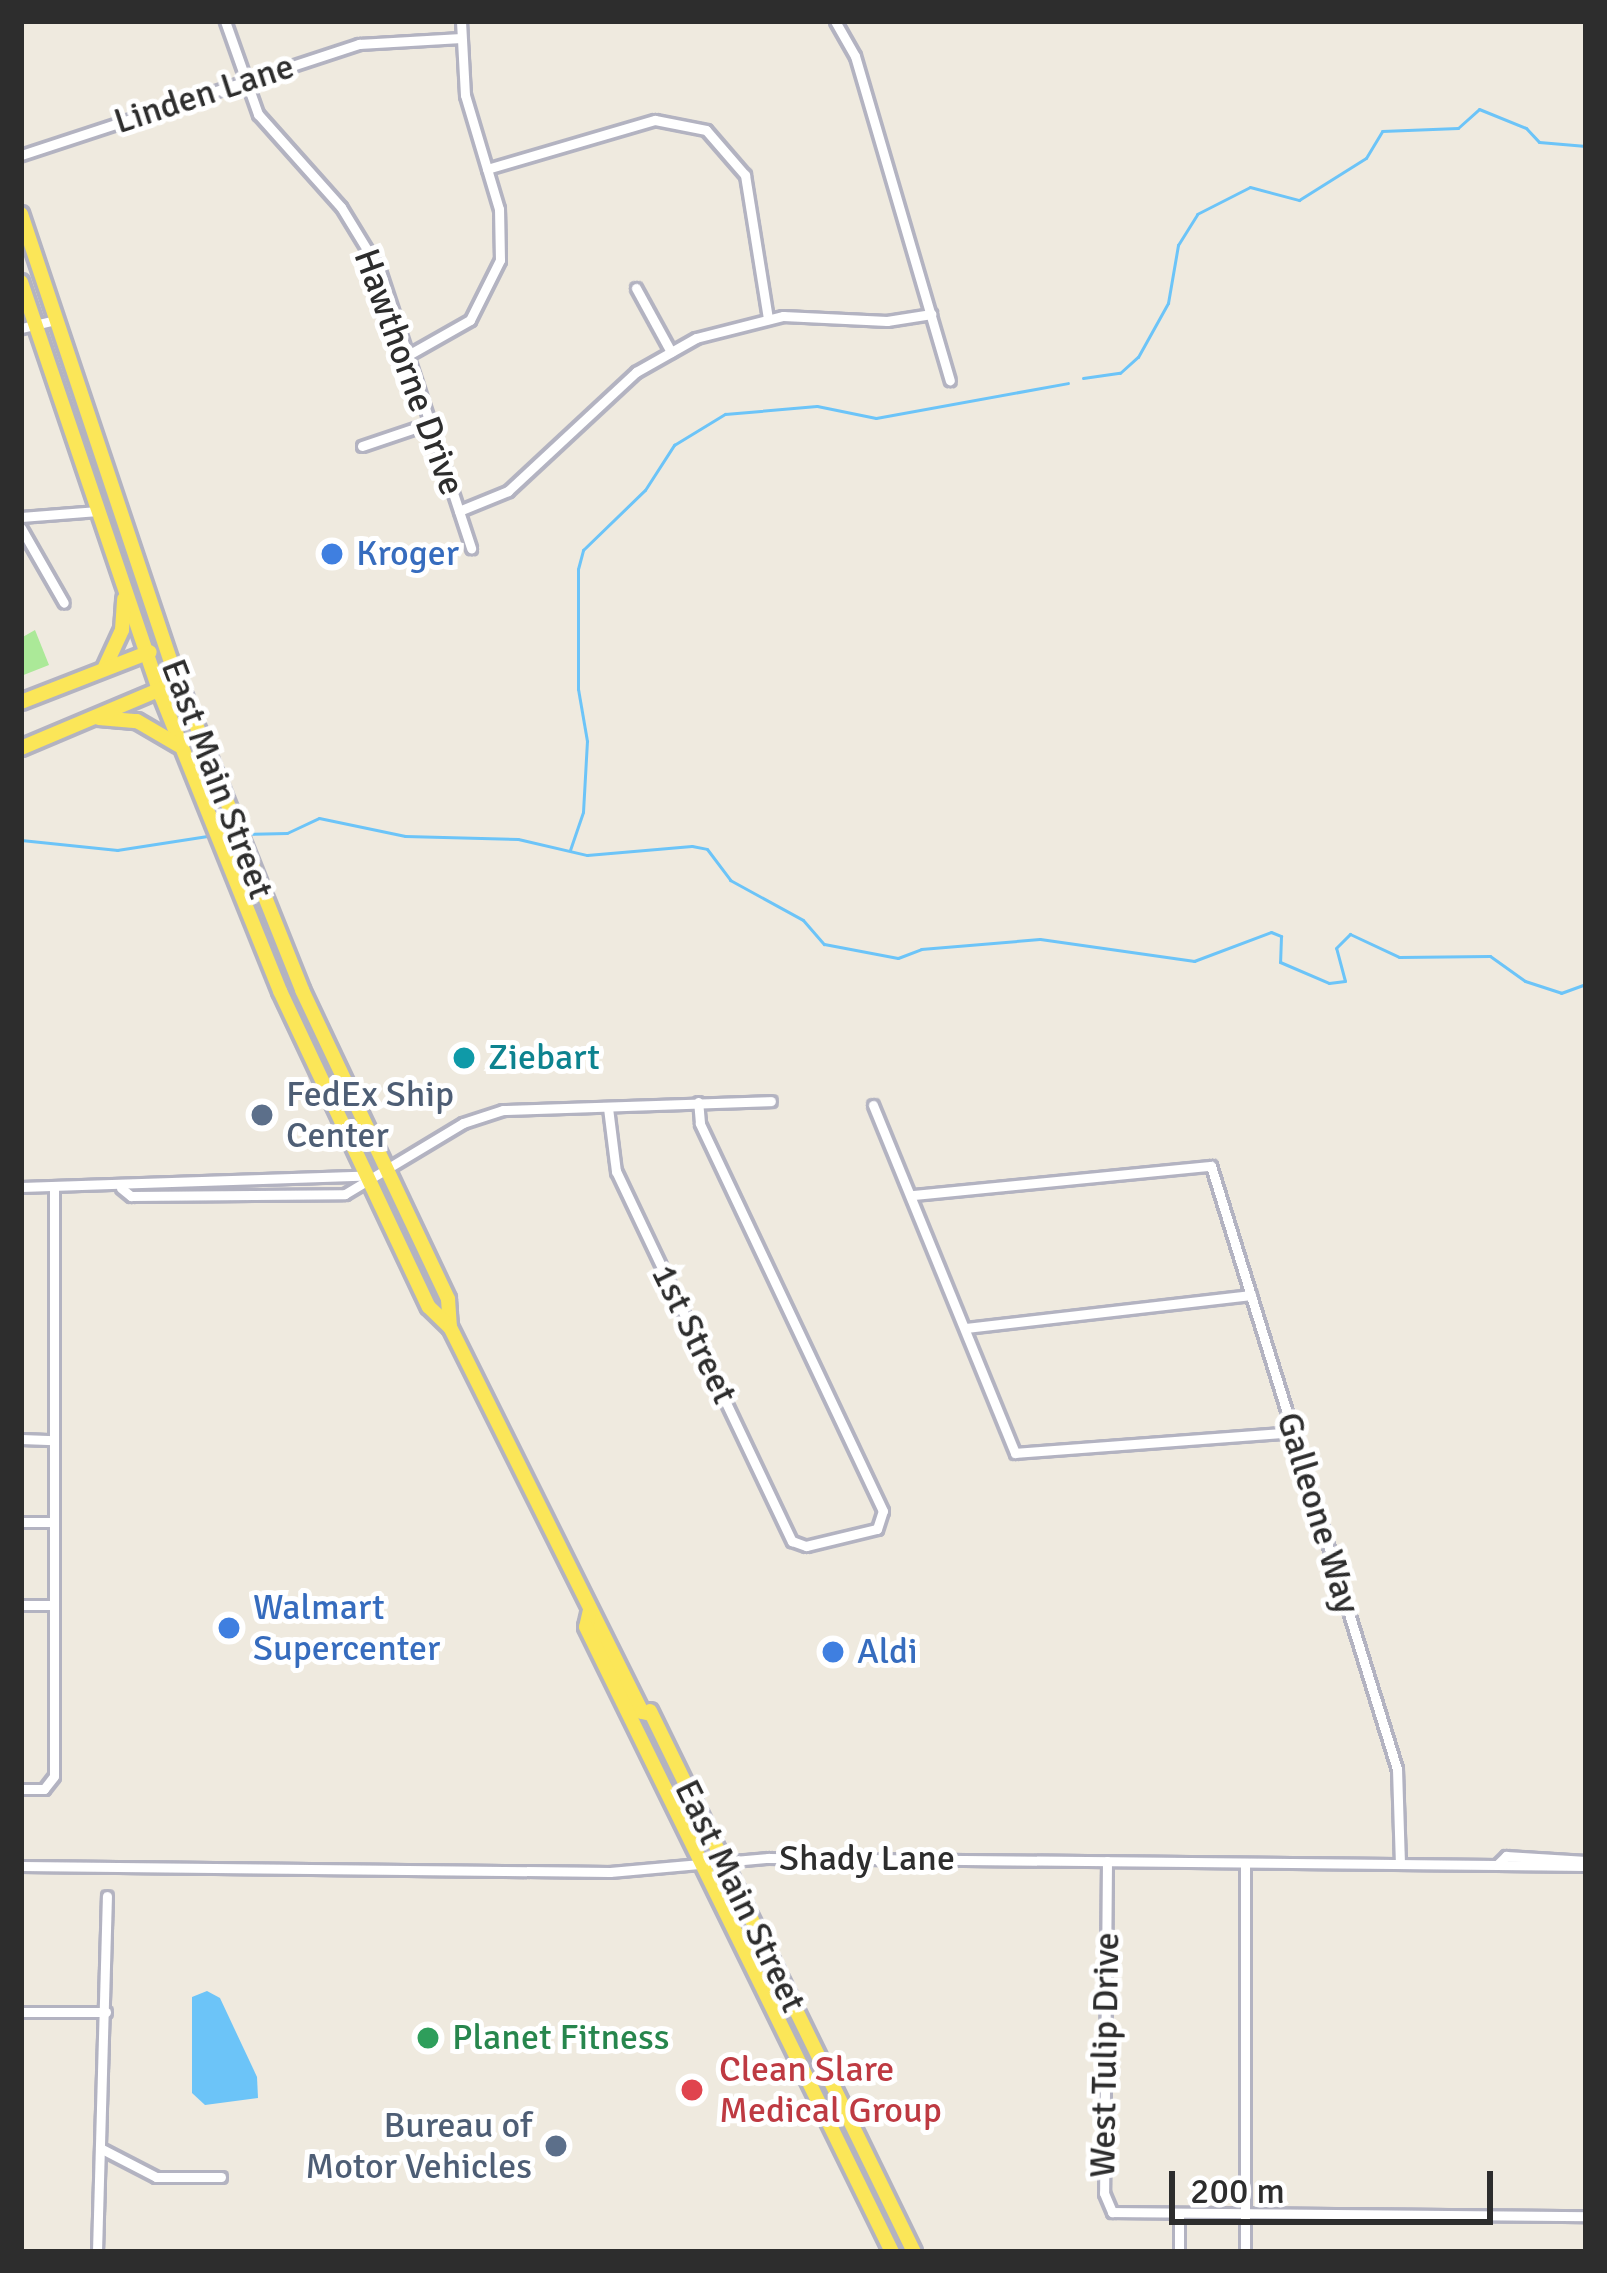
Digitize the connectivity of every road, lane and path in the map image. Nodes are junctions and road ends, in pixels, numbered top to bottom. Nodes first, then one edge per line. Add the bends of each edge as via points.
1 (225, 21) edge
2 (461, 21) edge
3 (835, 21) edge
4 (461, 38) junction
5 (244, 79) junction
6 (21, 155) edge
7 (487, 169) junction
8 (21, 214) edge
9 (21, 282) edge
10 (636, 288) dead end
11 (931, 314) junction
12 (768, 319) junction
13 (56, 320) junction
14 (28, 327) edge
15 (670, 352) junction
16 (410, 354) junction
17 (950, 380) dead end
18 (430, 423) junction
19 (362, 446) dead end
20 (98, 511) junction
21 (459, 512) junction
22 (21, 517) edge
23 (21, 528) edge
24 (471, 548) dead end
25 (124, 588) junction
26 (64, 603) dead end
27 (164, 643) junction
28 (147, 654) junction
29 (105, 668) junction
30 (178, 682) junction
31 (159, 690) junction
32 (21, 702) edge
33 (94, 718) junction
34 (21, 748) edge
35 (181, 748) junction
36 (771, 1101) dead end
37 (698, 1102) junction
38 (873, 1105) dead end
39 (608, 1108) junction
40 (374, 1171) junction
41 (21, 1187) edge
42 (54, 1187) junction
43 (913, 1196) junction
44 (1251, 1295) junction
45 (966, 1328) junction
46 (1294, 1432) junction
47 (21, 1439) edge
48 (54, 1440) junction
49 (21, 1522) edge
50 (53, 1522) junction
51 (21, 1605) edge
52 (53, 1606) junction
53 (590, 1610) junction
54 (21, 1789) edge
55 (1107, 1861) junction
56 (724, 1862) junction
57 (1245, 1863) junction
58 (1586, 1863) edge
59 (1400, 1864) junction
60 (21, 1866) edge
61 (702, 1866) junction
62 (107, 1896) dead end
63 (21, 2012) edge
64 (106, 2012) junction
65 (103, 2149) junction
66 (221, 2177) dead end
67 (1179, 2214) junction
68 (1244, 2215) junction
69 (1586, 2216) edge
70 (97, 2252) edge
71 (892, 2252) edge
72 (914, 2252) edge
73 (1179, 2252) edge
74 (1245, 2252) edge

1 - 5 street, Hawthorne Drive
2 - 4 street
3 - 11 street via 855,56
4 - 5 street, Linden Lane via 359,44
4 - 7 street via 465,95
5 - 6 street, Linden Lane
5 - 16 street, Hawthorne Drive via 258,114 366,242
7 - 12 street via 655,119 706,130 746,176
7 - 16 street via 501,221 496,274 470,320
8 - 13 main road, East Main Street
9 - 14 main road, East Main Street
10 - 15 street
11 - 12 street
11 - 17 street
12 - 15 street
13 - 14 street
13 - 27 main road, East Main Street
14 - 20 main road, East Main Street
15 - 21 street via 620,386 508,491
16 - 18 street, Hawthorne Drive
18 - 19 street
18 - 21 street, Hawthorne Drive
20 - 22 street
20 - 25 main road, East Main Street
21 - 24 street, Hawthorne Drive
23 - 26 street
25 - 28 main road, East Main Street
25 - 29 main road via 122,630
27 - 28 main road
27 - 30 main road, East Main Street
28 - 29 main road
28 - 31 main road, East Main Street
29 - 32 main road
30 - 31 main road
30 - 40 main road, East Main Street
31 - 33 main road
31 - 35 main road, East Main Street
33 - 34 main road
33 - 35 main road via 137,721
35 - 40 main road, East Main Street via 225,860
36 - 37 street
37 - 39 street
37 - 39 street, 1st Street via 700,1123 884,1519 877,1529 806,1546 788,1533 616,1171
38 - 43 street
39 - 40 street via 490,1113
40 - 42 street
40 - 53 main road, East Main Street via 448,1299 450,1328
41 - 42 street
42 - 48 street
43 - 44 street, Galleone Way via 1211,1166
43 - 45 street
44 - 45 street
44 - 46 street, Galleone Way
45 - 46 street via 1016,1453
46 - 59 street, Galleone Way via 1397,1769
47 - 48 street
48 - 50 street
49 - 50 street
50 - 52 street
51 - 52 street
52 - 54 street via 53,1776 44,1789
53 - 56 main road, East Main Street
53 - 61 main road, East Main Street via 586,1627
55 - 56 street, Shady Lane
55 - 57 street, Shady Lane
55 - 67 street, West Tulip Drive via 1105,2201 1122,2216
56 - 61 street, Shady Lane
56 - 72 main road, East Main Street
57 - 59 street, Shady Lane
57 - 68 street
58 - 59 street, Shady Lane
60 - 61 street, Shady Lane
61 - 71 main road, East Main Street
62 - 64 street
63 - 64 street
64 - 65 street
65 - 66 street via 156,2176
65 - 70 street
67 - 68 street, West Tulip Drive
67 - 73 street
68 - 69 street, West Tulip Drive
68 - 74 street

